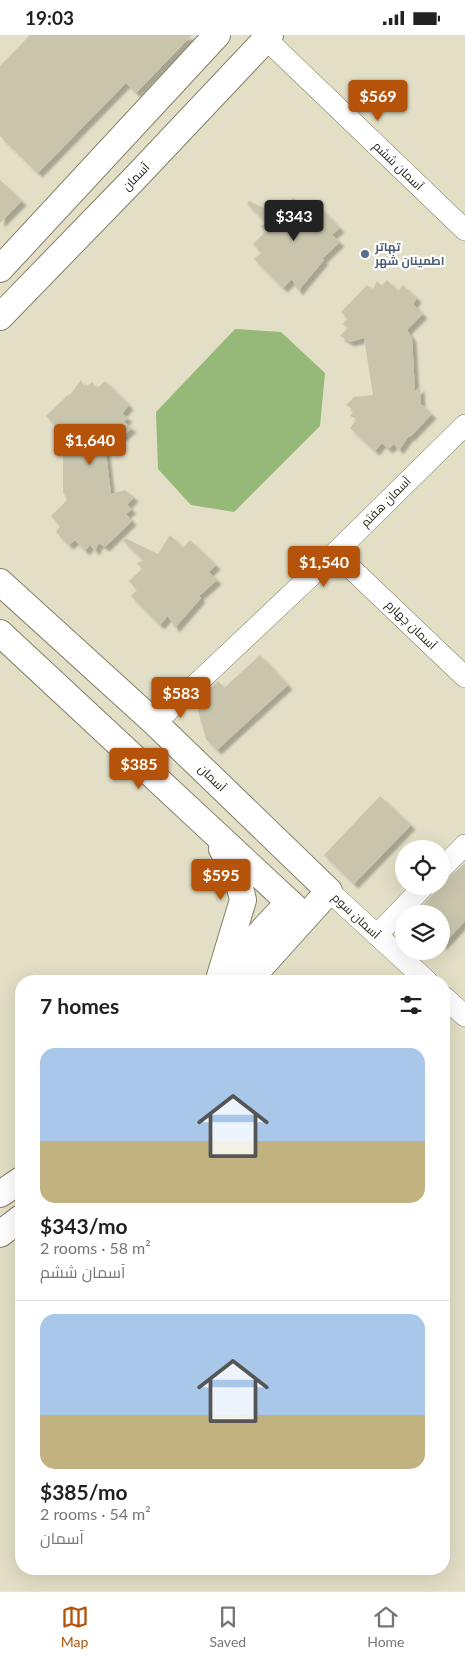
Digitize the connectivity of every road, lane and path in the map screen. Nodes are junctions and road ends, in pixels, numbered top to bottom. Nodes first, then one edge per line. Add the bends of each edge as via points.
1 (217, 35) edge
2 (268, 37) edge
3 (465, 230) edge
4 (0, 269) edge
5 (0, 317) edge
6 (465, 425) edge
7 (335, 553) junction
8 (0, 582) edge
9 (0, 633) edge
10 (465, 677) edge
11 (155, 723) junction
12 (209, 827) junction
13 (465, 845) edge
14 (450, 860) edge
15 (329, 891) junction
16 (415, 895) edge
17 (297, 910) junction
18 (376, 935) junction
19 (219, 975) edge
20 (223, 975) edge
21 (252, 975) edge
22 (420, 975) edge
23 (450, 1002) edge
24 (465, 1016) edge
25 (15, 1184) edge
26 (0, 1194) edge
27 (15, 1223) edge
28 (0, 1234) edge

1 - 4 street
2 - 3 street, آسمان ششم
2 - 5 street, آسمان
6 - 7 street, آسمان هفتم
7 - 10 street, آسمان چهارم
7 - 11 street, آسمان هفتم
8 - 11 street, آسمان
9 - 12 street
11 - 15 street, آسمان
12 - 17 street
12 - 19 street via 237,875 243,900
13 - 14 street
15 - 17 street
15 - 18 street, آسمان سوم
16 - 18 street
17 - 20 street
17 - 21 street
18 - 22 street, آسمان سوم
23 - 24 street
25 - 26 street
27 - 28 street

